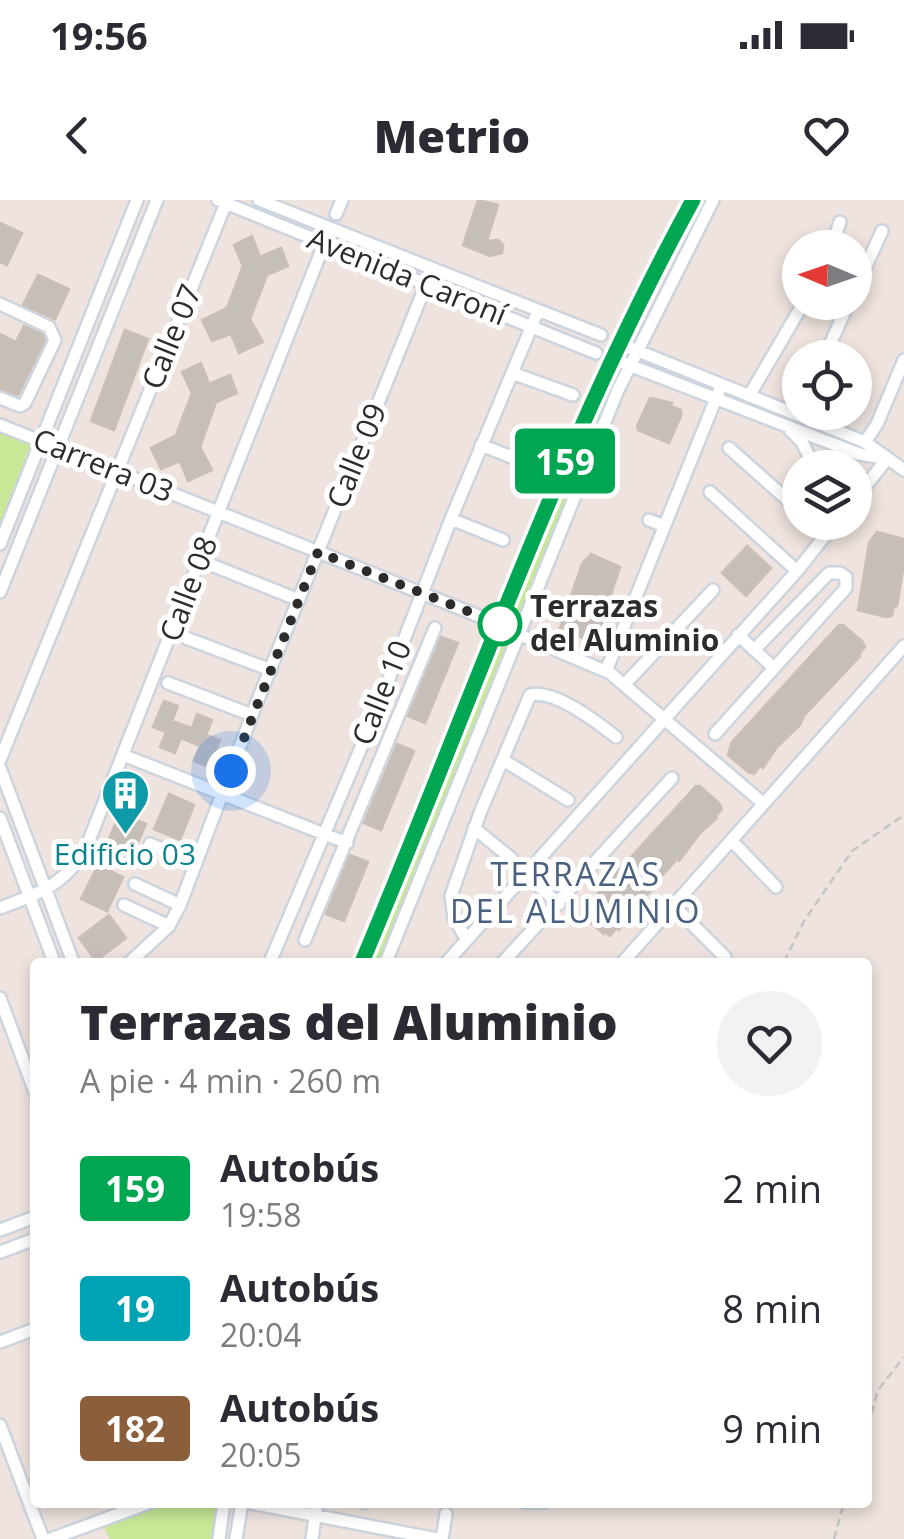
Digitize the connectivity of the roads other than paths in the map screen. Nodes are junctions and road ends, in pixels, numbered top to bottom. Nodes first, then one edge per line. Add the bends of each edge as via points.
1 (137, 200) edge
2 (157, 200) edge
3 (259, 200) edge
4 (342, 200) edge
5 (693, 200) edge
6 (713, 200) edge
7 (222, 202) edge
8 (336, 214) dead end
9 (840, 222) dead end
10 (330, 230) junction
11 (837, 230) edge
12 (882, 230) dead end
13 (324, 244) junction
14 (872, 252) edge
15 (432, 270) junction
16 (426, 286) junction
17 (0, 304) edge
18 (538, 311) junction
19 (793, 320) edge
20 (531, 327) junction
21 (601, 335) dead end
22 (618, 343) junction
23 (636, 352) junction
24 (596, 353) dead end
25 (612, 358) junction
26 (904, 360) edge
27 (629, 366) junction
28 (512, 372) junction
29 (722, 386) junction
30 (572, 395) dead end
31 (749, 396) junction
32 (0, 398) edge
33 (716, 400) junction
34 (782, 405) edge
35 (0, 425) edge
36 (782, 425) edge
37 (790, 430) edge
38 (795, 430) edge
39 (840, 430) edge
40 (41, 441) junction
41 (865, 442) junction
42 (482, 445) junction
43 (57, 446) junction
44 (728, 448) dead end
45 (806, 450) edge
46 (887, 459) junction
47 (534, 466) dead end
48 (904, 470) edge
49 (118, 472) junction
50 (872, 478) edge
51 (710, 492) dead end
52 (782, 495) edge
53 (219, 512) junction
54 (451, 518) junction
55 (649, 520) dead end
56 (664, 526) junction
57 (502, 540) dead end
58 (816, 540) edge
59 (822, 540) edge
60 (0, 544) edge
61 (815, 549) junction
62 (318, 552) junction
63 (214, 566) dead end
64 (797, 571) junction
65 (713, 590) dead end
66 (0, 592) edge
67 (422, 593) junction
68 (299, 600) junction
69 (484, 618) dead end
70 (499, 626) junction
71 (434, 628) dead end
72 (519, 634) junction
73 (738, 635) junction
74 (186, 638) dead end
75 (904, 646) edge
76 (754, 650) junction
77 (774, 668) junction
78 (271, 670) junction
79 (606, 671) junction
80 (168, 683) dead end
81 (626, 684) junction
82 (252, 715) junction
83 (374, 717) junction
84 (663, 718) junction
85 (395, 726) junction
86 (715, 734) dead end
87 (616, 737) dead end
88 (124, 754) junction
89 (502, 760) junction
90 (0, 764) edge
91 (672, 778) dead end
92 (222, 794) junction
93 (568, 800) dead end
94 (764, 804) junction
95 (0, 818) edge
96 (474, 828) junction
97 (323, 835) junction
98 (732, 840) junction
99 (150, 844) dead end
100 (347, 844) junction
101 (512, 860) dead end
102 (196, 863) junction
103 (526, 874) junction
104 (136, 884) dead end
105 (776, 886) dead end
106 (45, 889) junction
107 (29, 896) junction
108 (559, 904) junction
109 (124, 905) dead end
110 (180, 905) junction
111 (674, 906) junction
112 (0, 908) edge
113 (169, 926) junction
114 (305, 940) dead end
115 (467, 940) junction
116 (725, 957) dead end
117 (52, 958) edge
118 (71, 958) edge
119 (134, 958) edge
120 (272, 958) edge
121 (364, 958) edge
122 (388, 958) edge
123 (451, 958) edge
124 (507, 958) edge
125 (627, 958) edge
126 (0, 998) edge
127 (30, 1079) edge
128 (30, 1219) edge
129 (0, 1230) edge
130 (30, 1240) edge
131 (0, 1252) edge
132 (30, 1330) edge
133 (0, 1342) edge
134 (0, 1425) edge
135 (30, 1505) edge
136 (31, 1508) edge
137 (130, 1508) edge
138 (223, 1508) edge
139 (243, 1508) edge
140 (316, 1508) edge
141 (446, 1514) dead end
142 (43, 1539) edge
143 (51, 1539) edge
144 (218, 1539) edge
145 (236, 1539) edge
146 (312, 1539) edge
147 (440, 1539) edge

1 - 40 street
2 - 43 street
3 - 10 street, Avenida Caroní
4 - 8 street
5 - 22 street
6 - 23 street
7 - 13 street, Avenida Caroní
7 - 49 street, Calle 07
9 - 11 street
10 - 13 street, Calle 08
10 - 15 street, Avenida Caroní
12 - 14 street
13 - 16 street, Avenida Caroní
13 - 53 street, Calle 08
15 - 16 street, Calle 09
15 - 18 street, Avenida Caroní
16 - 20 street, Avenida Caroní
16 - 62 street, Calle 09
17 - 32 street via 49,327 55,340 25,404
18 - 20 street, Calle 10
18 - 21 street, Avenida Caroní
19 - 31 street
20 - 24 street, Avenida Caroní
20 - 28 street, Calle 10
22 - 23 street
22 - 25 street
23 - 27 street
23 - 29 street
25 - 27 street
25 - 70 street
26 - 41 street
27 - 33 street
27 - 72 street
28 - 30 street
28 - 42 street, Calle 10
29 - 31 street
29 - 33 street
31 - 34 street
33 - 36 street
33 - 56 street
35 - 40 street, Carrera 03
37 - 45 street
38 - 46 street
39 - 41 street
40 - 43 street, Carrera 03
40 - 60 street
41 - 46 street
42 - 47 street
42 - 54 street, Calle 10
43 - 49 street, Carrera 03
43 - 66 street
44 - 52 street
46 - 48 street
46 - 50 street
49 - 53 street, Carrera 03
49 - 90 street, Calle 07
51 - 64 street
53 - 62 street, Carrera 03
53 - 88 street, Calle 08
54 - 57 street
54 - 67 street, Calle 10
55 - 56 street
56 - 79 street
58 - 61 street
59 - 61 street
61 - 64 street
62 - 67 street, Carrera 03
62 - 68 street, Calle 09
63 - 68 street
64 - 73 street
65 - 81 street
67 - 69 street, Carrera 03
67 - 83 street, Calle 10
68 - 78 street, Calle 09
70 - 72 street
70 - 121 street
71 - 85 street
72 - 79 street
72 - 122 street
73 - 76 street
73 - 84 street
74 - 78 street
75 - 94 street
76 - 77 street
76 - 77 street via 829,573 844,575 846,588
77 - 86 street
78 - 82 street, Calle 09
79 - 81 street
80 - 82 street
81 - 84 street
82 - 92 street, Calle 09
83 - 85 street
83 - 97 street, Calle 10
84 - 94 street
84 - 103 street
85 - 100 street
87 - 89 street via 570,706 535,693
88 - 92 street
88 - 106 street, Calle 08 via 77,864
89 - 93 street
89 - 96 street
90 - 106 street
91 - 108 street
92 - 97 street
92 - 102 street, Calle 09
94 - 98 street
95 - 107 street
96 - 101 street
96 - 115 street via 450,896
97 - 100 street
97 - 120 street, Calle 10
98 - 105 street
98 - 111 street
99 - 102 street
100 - 114 street
102 - 110 street, Calle 09
103 - 108 street
103 - 115 street
104 - 110 street
106 - 107 street, Calle 08
106 - 118 street
107 - 112 street, Calle 08
107 - 117 street
108 - 124 street
109 - 113 street
110 - 113 street, Calle 09
111 - 116 street
111 - 125 street
113 - 119 street, Calle 09
115 - 123 street
126 - 127 street
128 - 129 street
130 - 131 street
132 - 133 street
134 - 135 street
136 - 142 street
137 - 143 street
138 - 144 street
139 - 145 street
140 - 146 street
140 - 147 street
141 - 147 street

